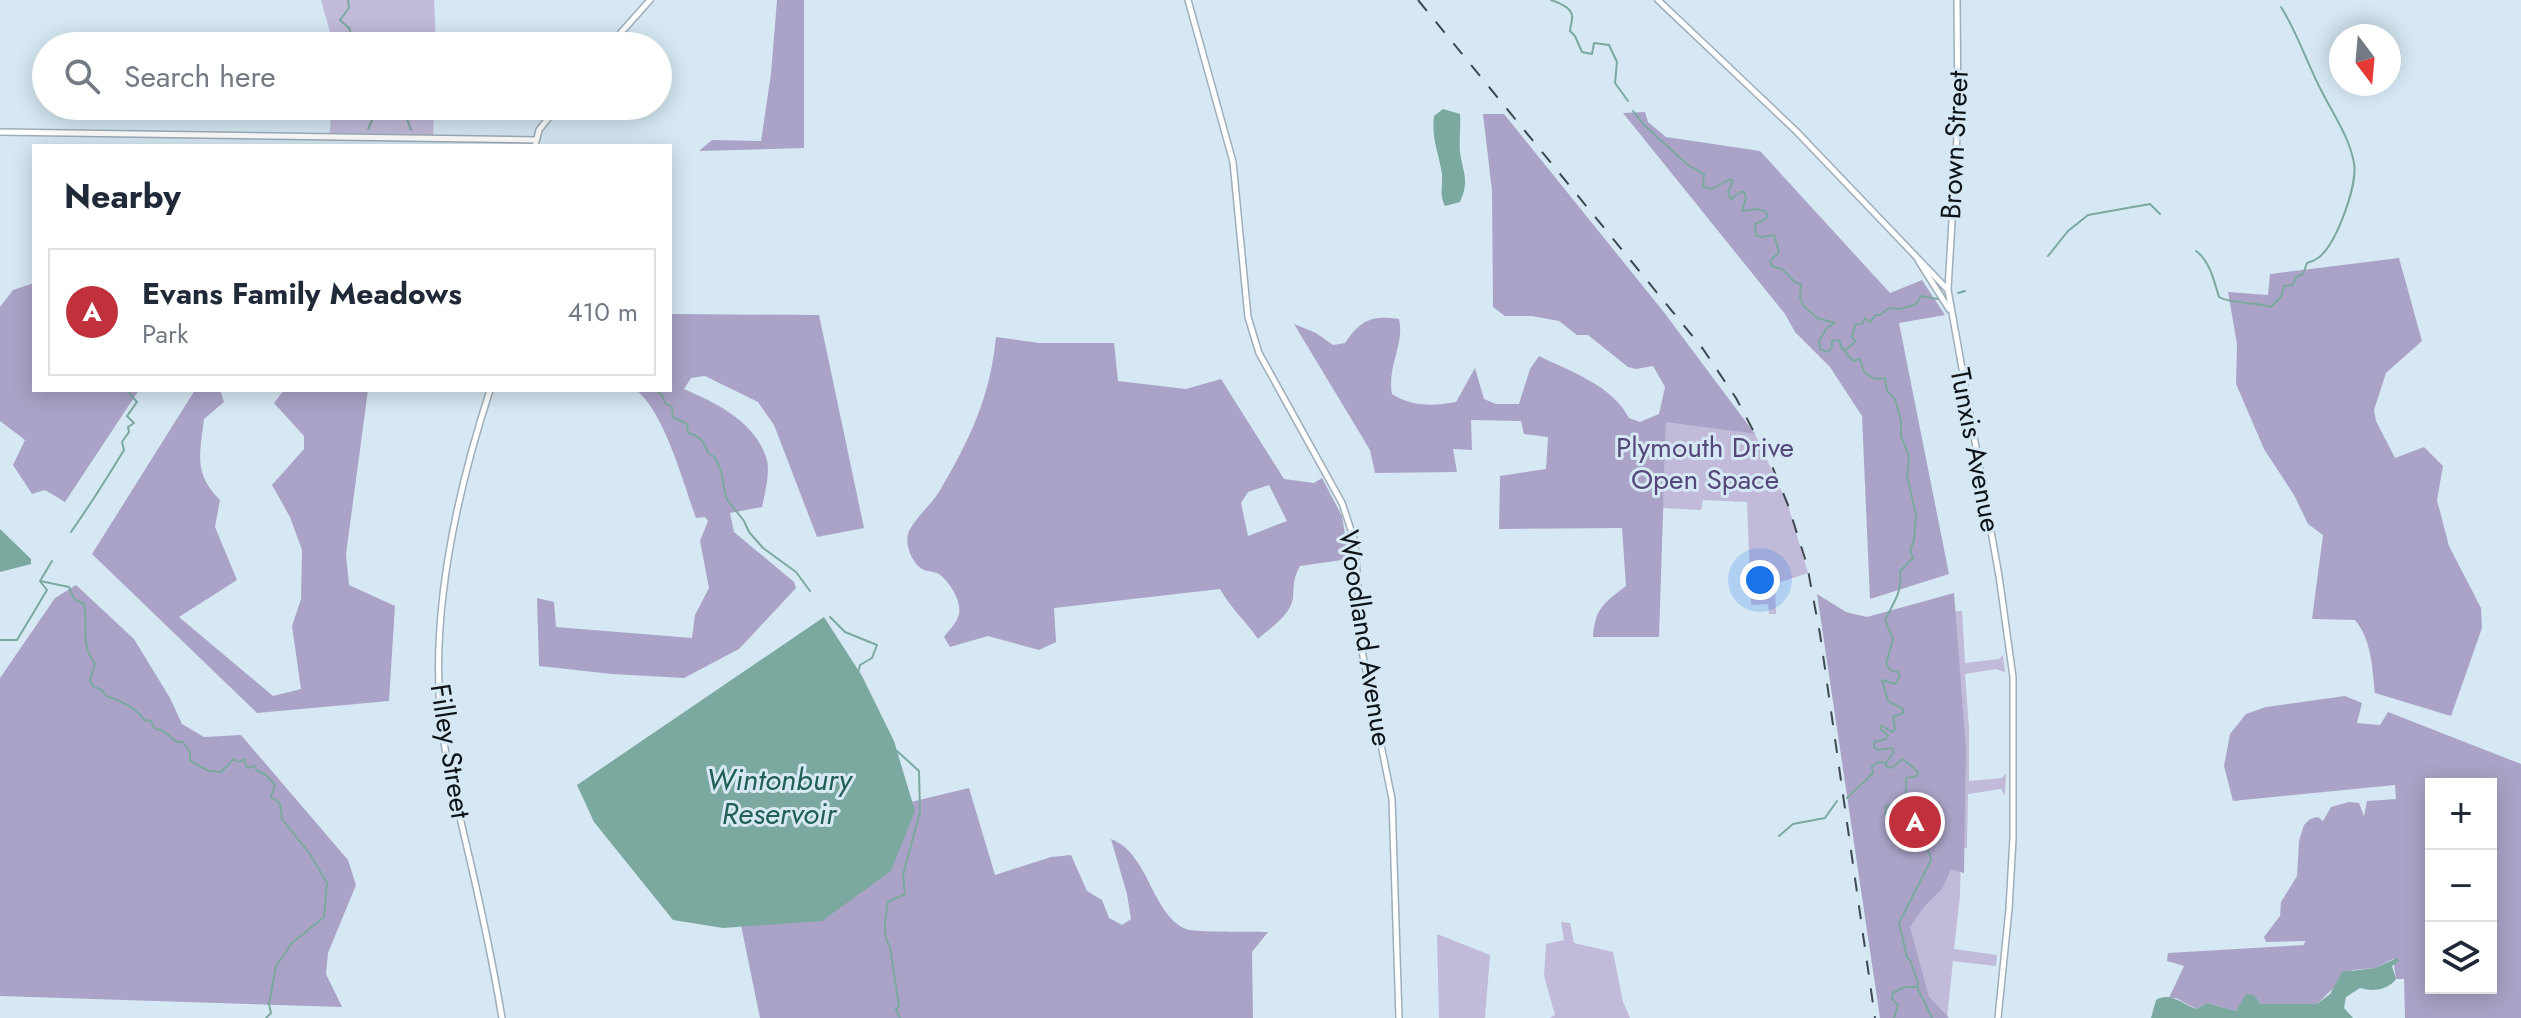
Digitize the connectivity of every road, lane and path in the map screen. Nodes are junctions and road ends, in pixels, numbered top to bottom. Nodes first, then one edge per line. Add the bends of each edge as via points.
1 (650, 0) edge
2 (1188, 0) edge
3 (1658, 0) edge
4 (1957, 0) edge
5 (621, 32) edge
6 (547, 120) edge
7 (0, 132) edge
8 (535, 143) edge
9 (1915, 254) junction
10 (1948, 290) junction
11 (1950, 310) junction
12 (489, 392) edge
13 (502, 1018) edge
14 (1399, 1018) edge
15 (1998, 1018) edge

1 - 5 street
2 - 14 street, Woodland Avenue via 1233,162 1253,336 1342,503 1355,542 1362,651 1392,799
3 - 9 street
4 - 10 street, Brown Street via 1958,119
6 - 8 street
7 - 8 street
9 - 10 street
9 - 11 street
10 - 11 street, Tunxis Avenue
11 - 15 street, Tunxis Avenue via 2013,677 2011,878
12 - 13 street, Filley Street via 448,562 439,668 444,740

